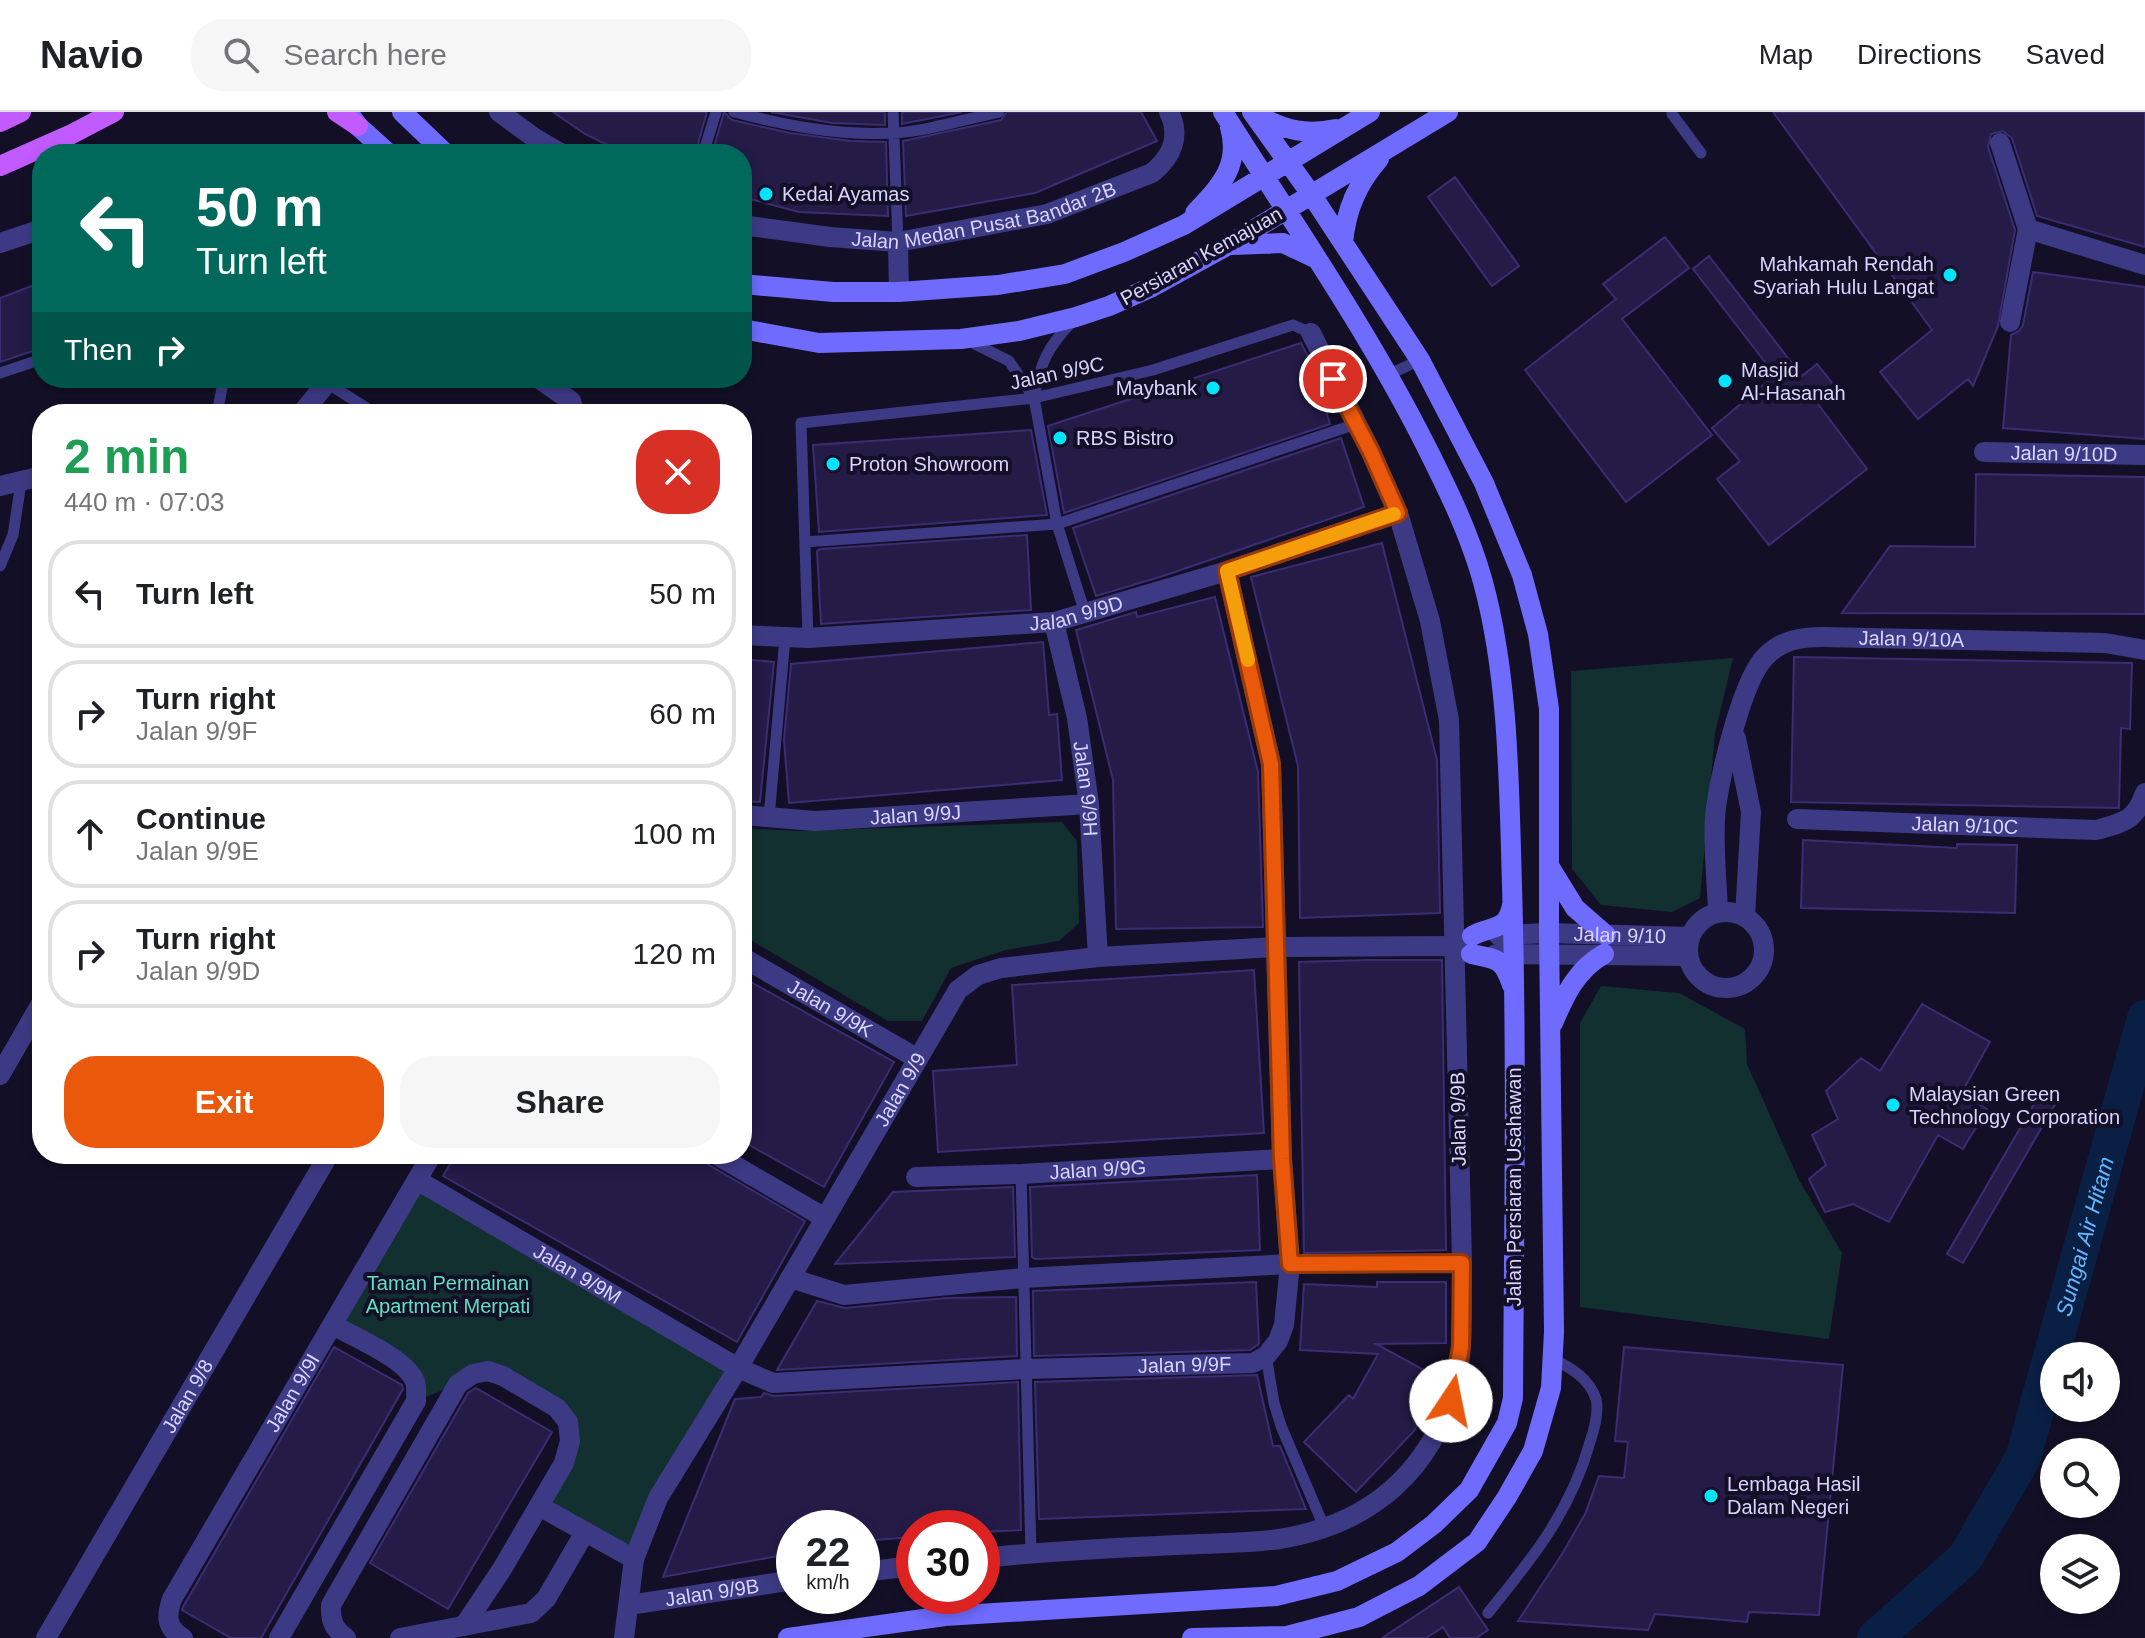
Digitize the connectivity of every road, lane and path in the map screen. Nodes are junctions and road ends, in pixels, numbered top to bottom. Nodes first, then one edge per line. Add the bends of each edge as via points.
1 (21, 112) edge
2 (114, 112) edge
3 (337, 112) edge
4 (402, 112) edge
5 (499, 112) edge
6 (716, 112) edge
7 (734, 112) edge
8 (893, 112) edge
9 (999, 112) edge
10 (1169, 112) edge
11 (1253, 112) edge
12 (1370, 112) edge
13 (1448, 112) edge
14 (1672, 114) edge
15 (1225, 116) edge
16 (353, 119) edge
17 (0, 122) edge
18 (1346, 127) junction
19 (894, 133) junction
20 (2000, 143) dead end
21 (50, 144) edge
22 (379, 144) edge
23 (436, 144) edge
24 (545, 144) edge
25 (706, 144) edge
26 (1386, 149) junction
27 (32, 152) edge
28 (1701, 153) dead end
29 (1289, 161) junction
30 (0, 166) edge
31 (1265, 175) junction
32 (1311, 194) junction
33 (1287, 209) junction
34 (1184, 225) junction
35 (752, 226) edge
36 (2028, 229) junction
37 (32, 232) edge
38 (898, 242) junction
39 (0, 243) edge
40 (1343, 243) junction
41 (1225, 247) junction
42 (1317, 259) junction
43 (2145, 265) edge
44 (752, 285) edge
45 (899, 292) junction
46 (1076, 317) junction
47 (2010, 322) dead end
48 (752, 331) edge
49 (1311, 333) joint
50 (961, 339) junction
51 (1420, 360) junction
52 (32, 362) edge
53 (0, 373) edge
54 (1388, 375) junction
55 (322, 388) edge
56 (340, 388) edge
57 (550, 388) edge
58 (1034, 398) junction
59 (309, 404) edge
60 (362, 404) edge
61 (569, 404) edge
62 (1356, 424) junction
63 (1984, 452) dead end
64 (2145, 455) edge
65 (32, 479) edge
66 (21, 483) junction
67 (0, 486) edge
68 (1398, 513) junction
69 (1057, 524) junction
70 (805, 542) junction
71 (0, 566) edge
72 (1227, 571) junction
73 (1085, 613) junction
74 (1054, 622) junction
75 (752, 636) edge
76 (785, 638) junction
77 (808, 638) junction
78 (2145, 650) edge
79 (1734, 730) junction
80 (2145, 793) edge
81 (1089, 804) junction
82 (752, 816) edge
83 (769, 817) junction
84 (1797, 819) dead end
85 (1549, 865) junction
86 (1513, 900) junction
87 (1718, 912) junction
88 (1745, 916) junction
89 (1549, 943) junction
90 (1514, 944) junction
91 (1466, 945) junction
92 (1605, 945) junction
93 (1277, 947) junction
94 (1689, 947) junction
95 (1098, 957) junction
96 (752, 963) edge
97 (1514, 993) junction
98 (32, 1019) edge
99 (1550, 1030) junction
100 (918, 1059) junction
101 (0, 1075) edge
102 (1282, 1159) junction
103 (323, 1164) edge
104 (426, 1164) edge
105 (732, 1164) edge
106 (1021, 1174) junction
107 (916, 1177) dead end
108 (417, 1180) junction
109 (825, 1218) junction
110 (1462, 1263) junction
111 (1290, 1264) junction
112 (790, 1278) junction
113 (1023, 1278) junction
114 (333, 1325) junction
115 (1266, 1356) junction
116 (1553, 1359) junction
117 (738, 1368) junction
118 (1025, 1369) junction
119 (539, 1506) junction
120 (1325, 1529) junction
121 (585, 1532) junction
122 (1031, 1553) junction
123 (1000, 1556) edge
124 (634, 1559) junction
125 (776, 1583) edge
126 (629, 1605) junction
127 (1488, 1613) dead end
128 (464, 1626) junction
129 (179, 1636) edge
130 (46, 1638) edge
131 (279, 1638) edge
132 (346, 1638) edge
133 (400, 1638) edge
134 (624, 1638) edge
135 (788, 1638) edge
136 (1192, 1638) edge

1 - 17 main road
2 - 21 main road
3 - 16 main road
4 - 23 street
5 - 24 street
6 - 25 lane
7 - 19 lane via 838,133
8 - 19 lane
9 - 19 lane
10 - 38 street, Jalan Medan Pusat Bandar 2B via 1175,124 1174,143 1166,161 1152,173 1047,214
11 - 18 street via 1301,132
11 - 29 street, Jalan Persiaran Usahawan
12 - 18 street, Persiaran Kemajuan
13 - 26 street, Persiaran Kemajuan
14 - 28 lane
15 - 31 street, Jalan Persiaran Usahawan
15 - 34 street via 1232,162
16 - 22 street
18 - 29 street, Persiaran Kemajuan
19 - 38 lane
20 - 36 street
26 - 32 street, Persiaran Kemajuan
26 - 40 street via 1360,183
27 - 30 main road
29 - 31 street, Persiaran Kemajuan
29 - 32 street, Jalan Persiaran Usahawan
31 - 33 street, Jalan Persiaran Usahawan
31 - 34 street, Persiaran Kemajuan
32 - 33 street, Persiaran Kemajuan
32 - 40 street, Jalan Persiaran Usahawan
33 - 41 street, Persiaran Kemajuan
33 - 42 street, Jalan Persiaran Usahawan
34 - 45 street, Persiaran Kemajuan via 1065,274
35 - 38 street, Jalan Medan Pusat Bandar 2B
36 - 43 street
36 - 47 street
37 - 39 street
38 - 45 street
40 - 51 street, Jalan Persiaran Usahawan
41 - 42 street via 1283,243
41 - 46 street, Persiaran Kemajuan via 1152,287
42 - 54 street, Jalan Persiaran Usahawan
44 - 45 street, Persiaran Kemajuan
46 - 50 street, Persiaran Kemajuan
46 - 58 lane via 1041,362
48 - 50 street, Persiaran Kemajuan via 819,343
49 - 58 lane, Jalan 9/9C via 1293,325 1153,370
49 - 62 street, Jalan 9/9B
50 - 58 lane via 1009,361
51 - 54 lane
51 - 85 street, Jalan Persiaran Usahawan via 1484,483 1522,575 1538,634 1549,709
52 - 53 lane
54 - 86 street, Jalan Persiaran Usahawan via 1458,510 1483,580 1496,640 1509,773
55 - 59 street
56 - 60 lane
57 - 61 street
58 - 69 lane
58 - 70 lane, Jalan 9/9C via 801,423
62 - 68 street, Jalan 9/9B
62 - 69 lane
63 - 64 street, Jalan 9/10D
65 - 66 street
66 - 67 street
66 - 71 lane via 13,535
68 - 72 street, Jalan 9/9D
68 - 91 street, Jalan 9/9B via 1430,621 1449,720 1453,908
69 - 70 lane
69 - 73 lane
70 - 77 lane
72 - 73 street, Jalan 9/9D
72 - 93 street via 1271,764
73 - 74 street, Jalan 9/9D
74 - 77 street, Jalan 9/9D
74 - 81 street, Jalan 9/9H via 1077,718
75 - 76 street, Jalan 9/9D
76 - 77 street, Jalan 9/9D
76 - 83 lane
78 - 79 street, Jalan 9/10A via 2105,643 1803,637 1764,657 1751,678
79 - 87 street, Jalan 9/10A via 1716,809
79 - 88 street, Jalan 9/10A via 1751,812
80 - 84 street, Jalan 9/10C via 2131,820 2096,830
81 - 83 street, Jalan 9/9J via 815,821
81 - 95 street, Jalan 9/9H
82 - 83 street, Jalan 9/9J
85 - 89 street, Jalan Persiaran Usahawan
85 - 92 street
86 - 90 street, Jalan Persiaran Usahawan
86 - 91 street via 1509,917 1500,926
87 - 88 street
87 - 94 street via 1702,920
88 - 94 street via 1757,927 1764,952 1746,983 1721,988 1706,983 1694,972
89 - 90 street, Jalan 9/10
89 - 92 street, Jalan 9/10
89 - 99 street, Jalan Persiaran Usahawan
90 - 91 street, Jalan 9/9
90 - 97 street, Jalan Persiaran Usahawan
91 - 93 street, Jalan 9/9
91 - 97 street via 1502,964
91 - 110 street, Jalan 9/9B via 1455,978
92 - 94 street, Jalan 9/10
92 - 99 street via 1574,980
93 - 95 street, Jalan 9/9
93 - 102 street
95 - 100 street, Jalan 9/9 via 978,975 958,990
96 - 100 street, Jalan 9/9K
97 - 135 street, Jalan Persiaran Usahawan via 1513,1398 1507,1423 1469,1490 1434,1524 1397,1552 1337,1581 1276,1596 945,1616
98 - 101 street
99 - 116 street, Jalan Persiaran Usahawan
100 - 109 street, Jalan 9/9
102 - 106 street, Jalan 9/9G
102 - 111 street
103 - 130 street, Jalan 9/8
104 - 108 street, Jalan 9/9I
105 - 109 street
106 - 107 street, Jalan 9/9G
106 - 113 lane
108 - 114 street, Jalan 9/9I
108 - 117 street, Jalan 9/9M
109 - 112 street, Jalan 9/9
110 - 111 lane
110 - 120 street, Jalan 9/9B via 1461,1347 1451,1401 1396,1489
111 - 113 street
111 - 115 street via 1284,1325
112 - 113 street via 844,1295
112 - 117 street, Jalan 9/9
113 - 118 lane
114 - 129 street, Jalan 9/9I via 172,1599 169,1624
114 - 131 street via 409,1371 417,1384 416,1401
115 - 118 street, Jalan 9/9F via 1253,1363
115 - 120 lane via 1281,1426
116 - 127 lane via 1578,1371 1596,1400 1594,1427 1564,1510
116 - 136 street, Jalan Persiaran Usahawan via 1548,1404 1533,1451 1477,1542 1419,1586 1359,1617 1287,1636
117 - 118 street, Jalan 9/9F via 759,1379 787,1383
117 - 124 street, Jalan 9/9 via 658,1498
118 - 122 lane
119 - 121 street
119 - 128 street
119 - 132 street via 564,1463 568,1422 557,1408 503,1376 473,1374 458,1384 331,1605 335,1630
120 - 122 street, Jalan 9/9B via 1278,1540
121 - 124 street
121 - 128 street via 538,1608
122 - 123 street, Jalan 9/9B
124 - 126 street, Jalan 9/9
125 - 126 street, Jalan 9/9B
126 - 134 street, Jalan 9/9
128 - 133 street

